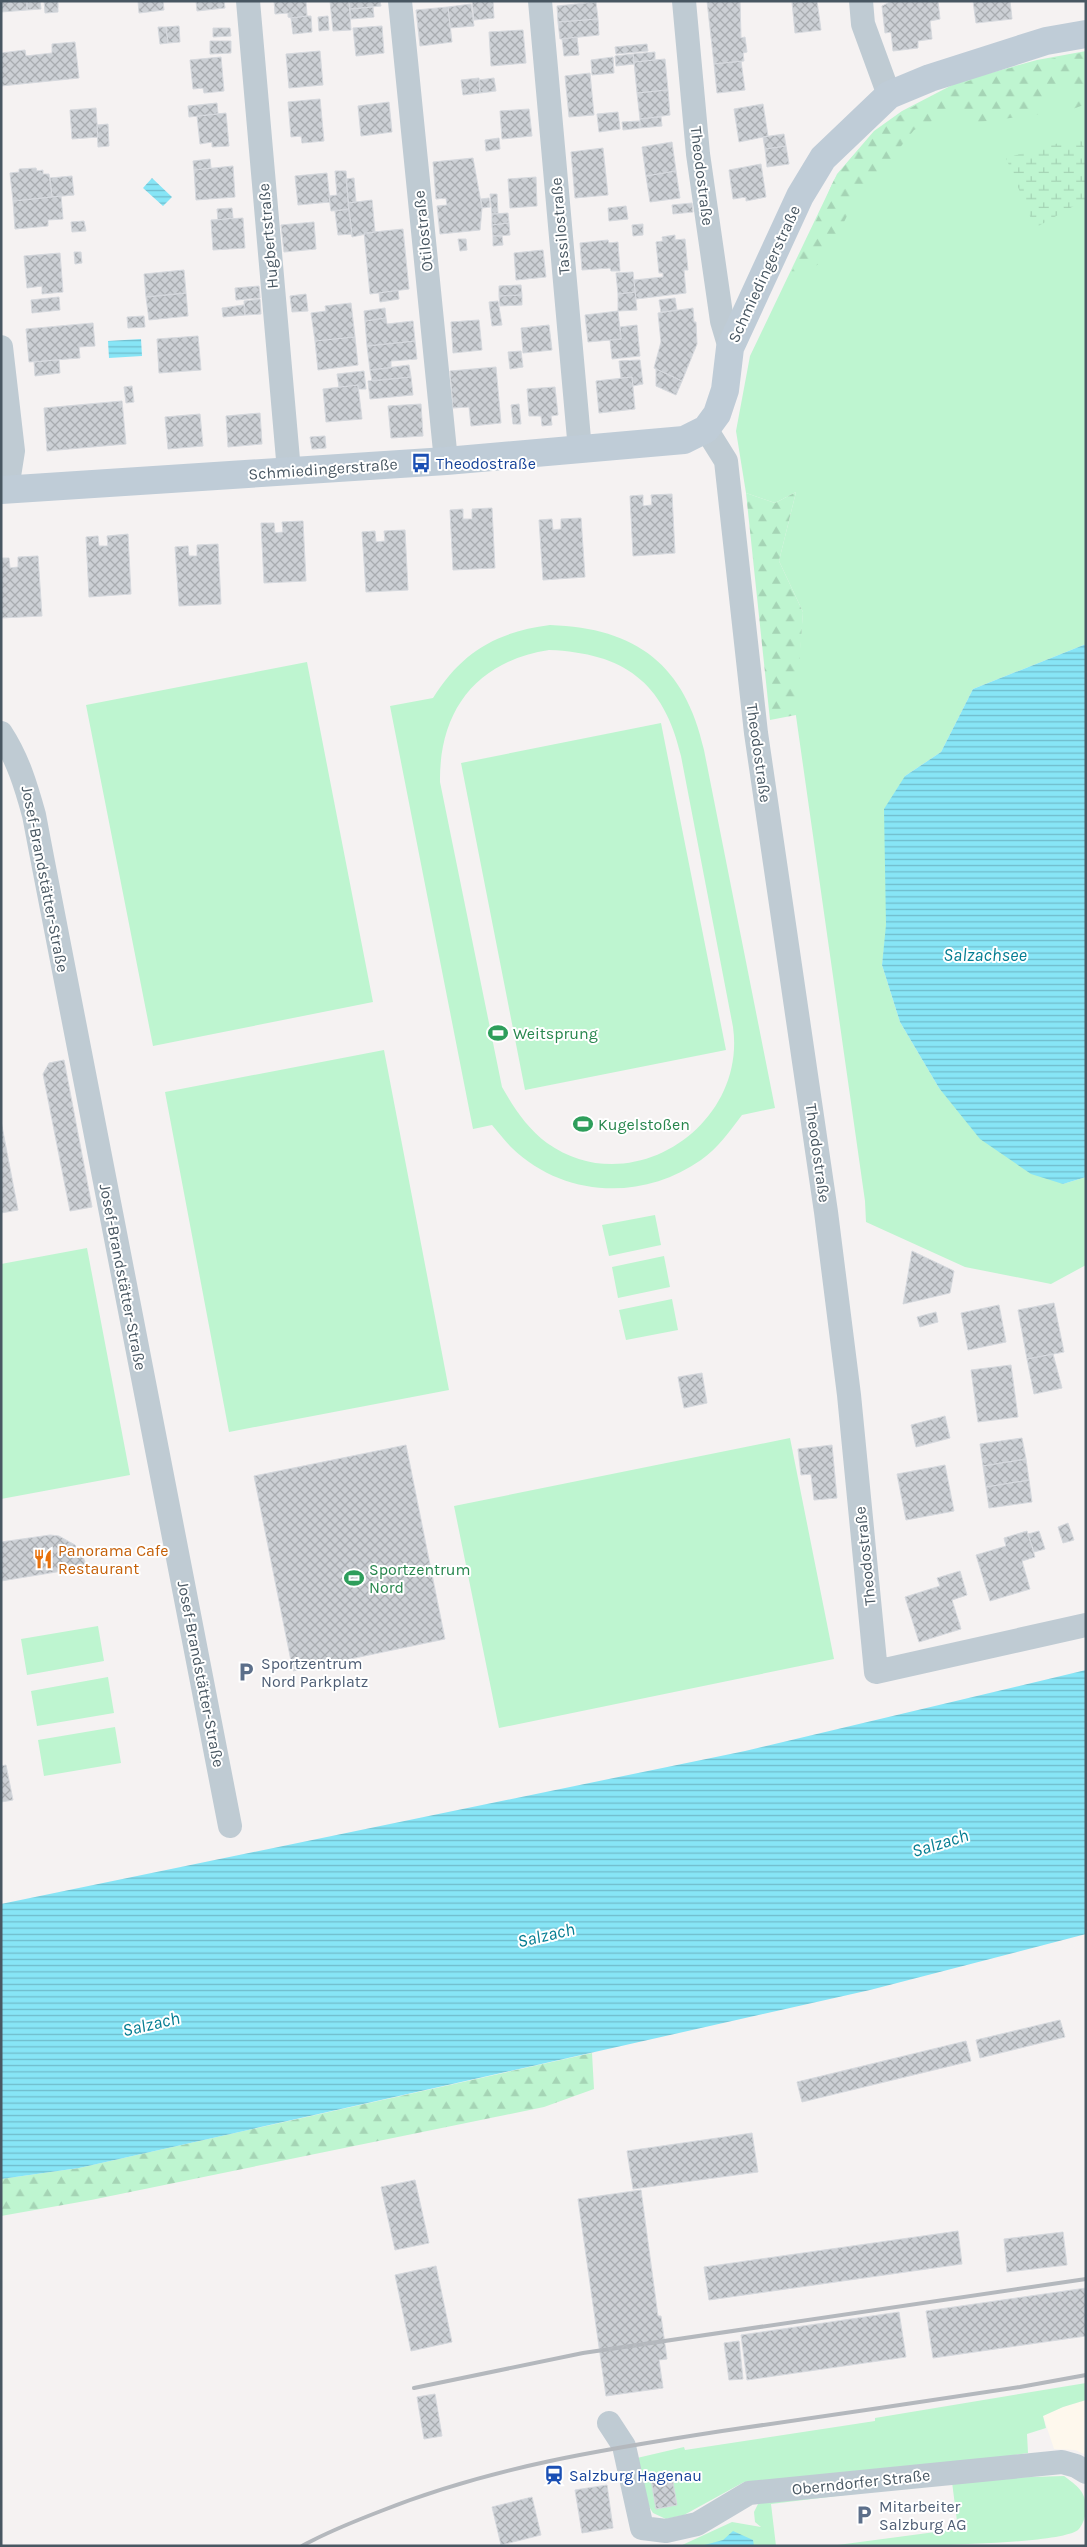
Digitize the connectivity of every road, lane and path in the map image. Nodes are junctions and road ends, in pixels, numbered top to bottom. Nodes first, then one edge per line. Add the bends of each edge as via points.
1 (248, 1) edge
2 (400, 1) edge
3 (540, 1) edge
4 (684, 1) edge
5 (861, 1) edge
6 (1086, 34) edge
7 (889, 96) junction
8 (1, 347) edge
9 (730, 348) junction
10 (706, 429) junction
11 (580, 450) junction
12 (446, 461) junction
13 (289, 471) junction
14 (4, 490) edge
15 (1, 733) edge
16 (1086, 1625) edge
17 (230, 1826) dead end
18 (609, 2424) dead end
19 (1086, 2472) edge

1 - 13 street, Hugbertstraße
2 - 12 street, Otilostraße
3 - 11 street, Tassilostraße
4 - 9 street, Theodostraße via 698,154 722,321
5 - 7 street via 863,24
6 - 7 street, Schmiedingerstraße via 1046,42 930,78
7 - 9 street, Schmiedingerstraße via 823,158 800,196
8 - 14 street via 13,451
9 - 10 street, Schmiedingerstraße via 725,390 717,414
10 - 11 street, Schmiedingerstraße via 684,440
10 - 16 street, Theodostraße via 726,461 756,733 826,1212 849,1395 876,1672
11 - 12 street, Schmiedingerstraße
12 - 13 street, Schmiedingerstraße
13 - 14 street, Schmiedingerstraße
15 - 17 street, Josef-Brandstätter-Straße via 25,780 34,815
18 - 19 street, Oberndorfer Straße via 624,2446 642,2528 666,2531 697,2524 749,2493 1062,2462

